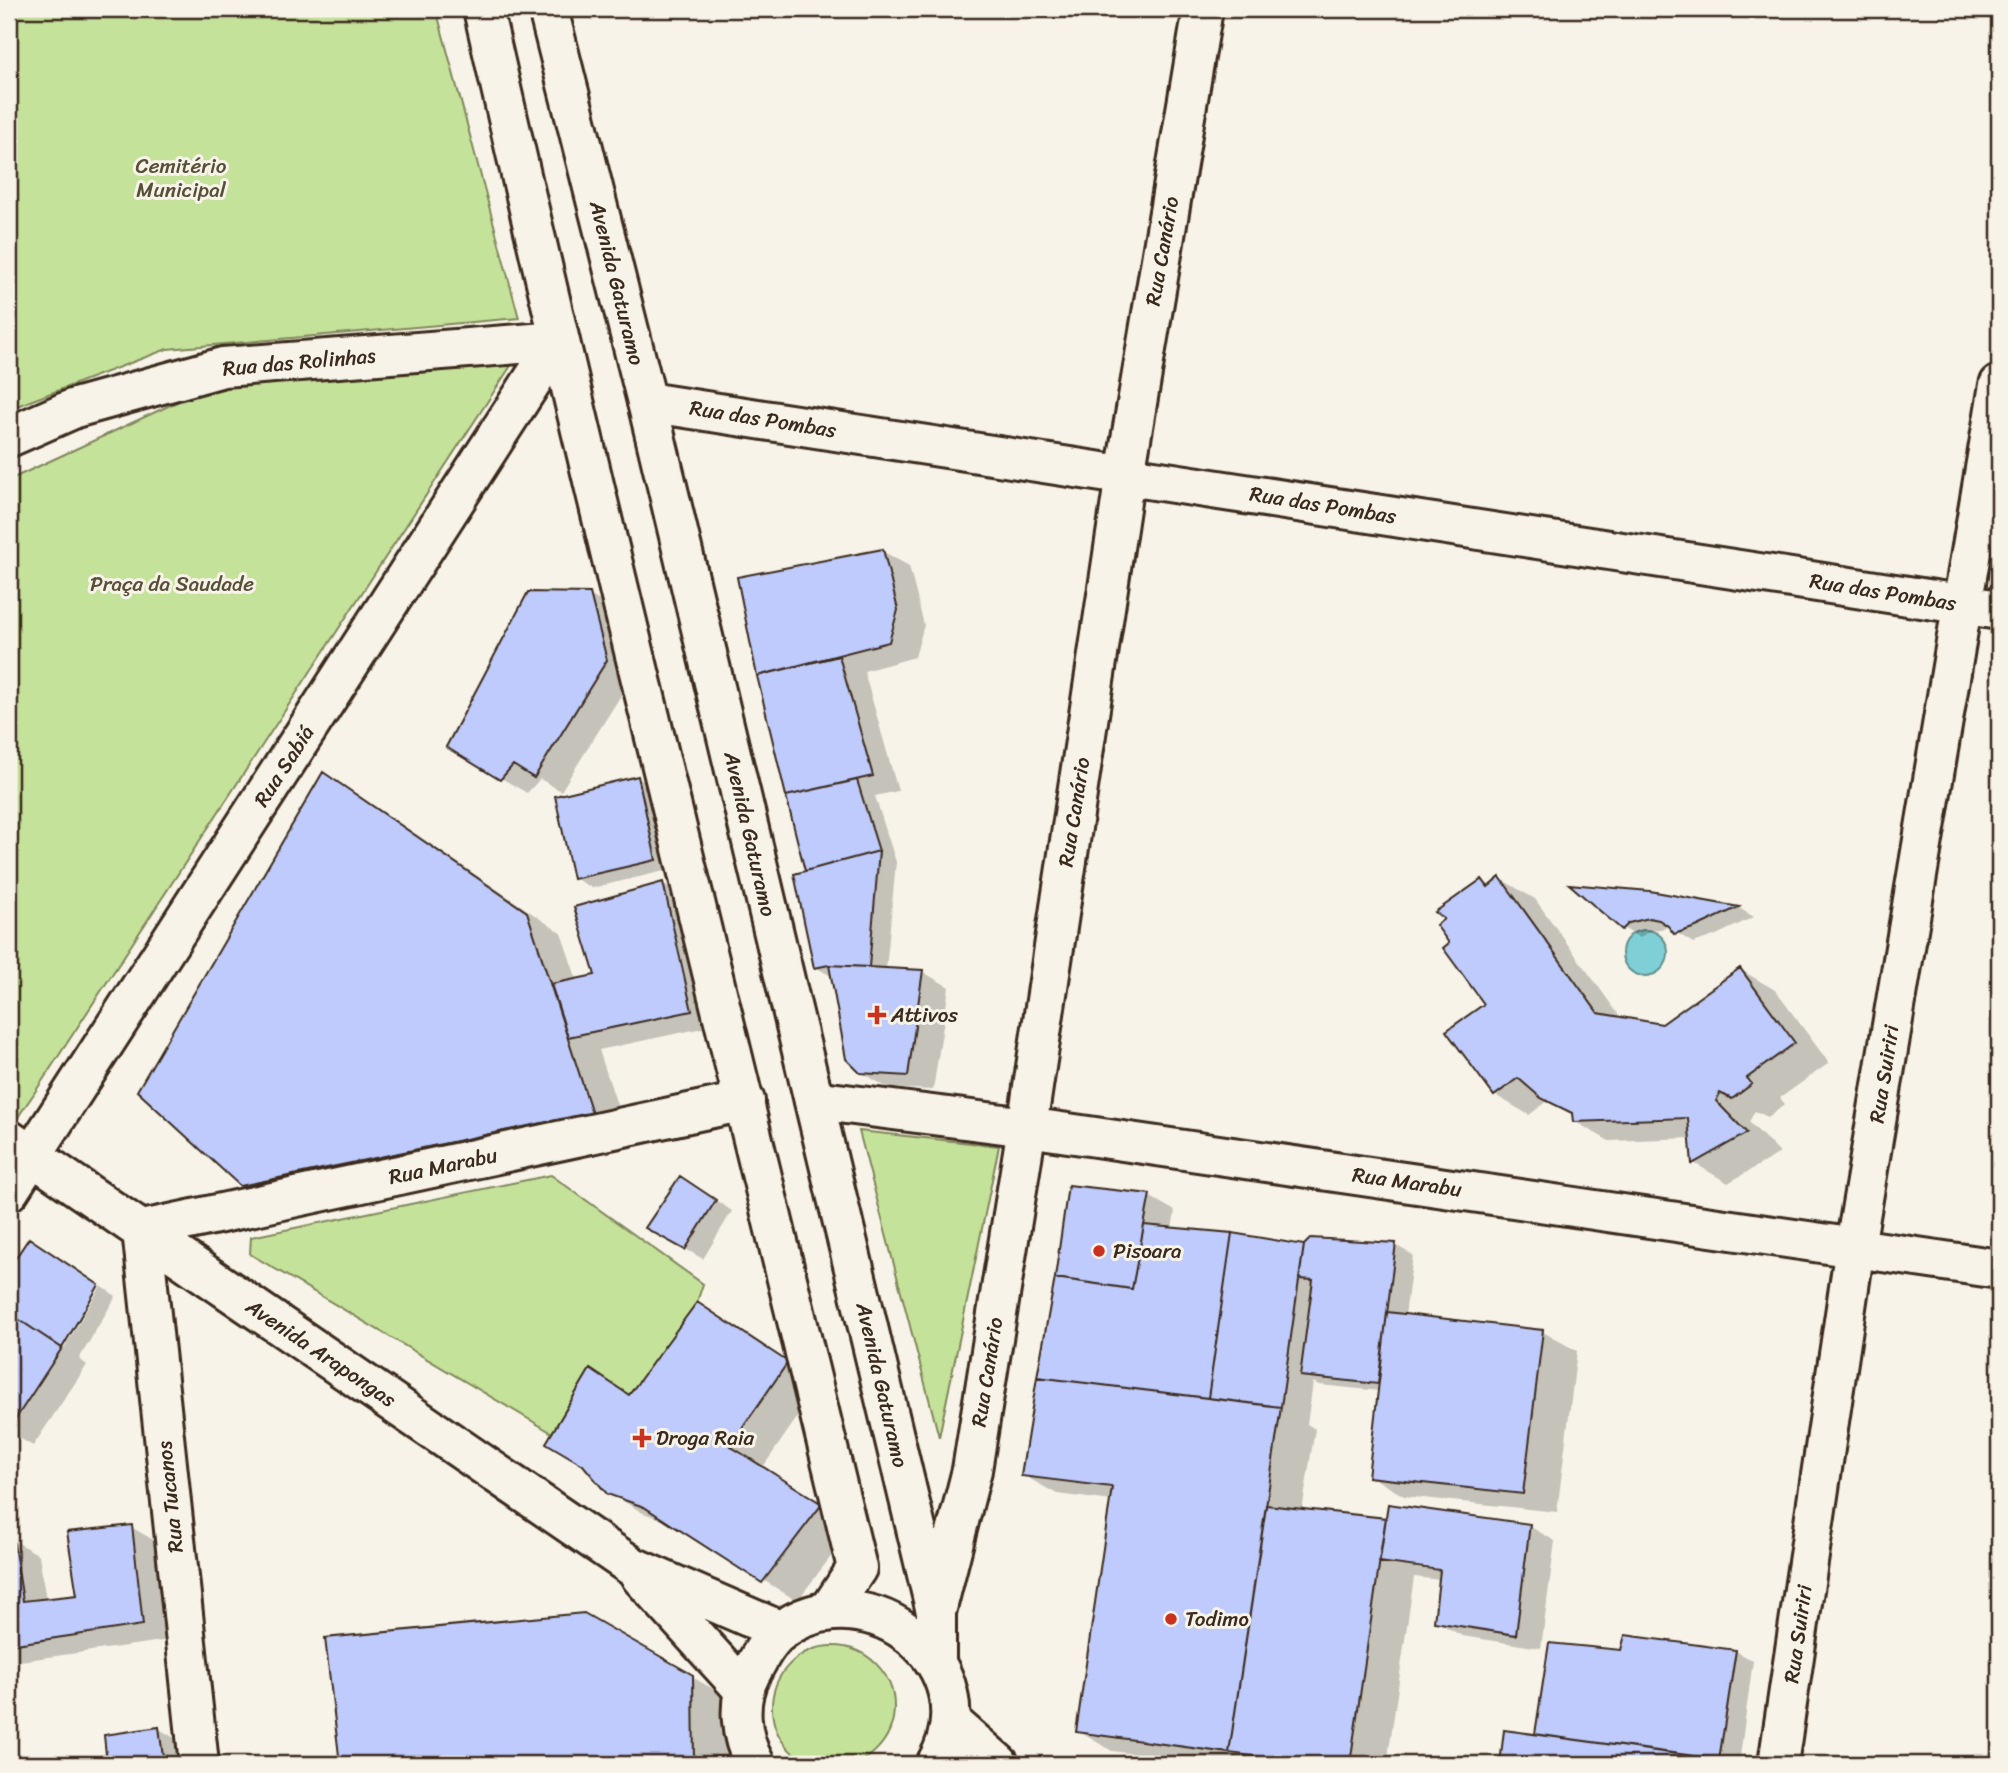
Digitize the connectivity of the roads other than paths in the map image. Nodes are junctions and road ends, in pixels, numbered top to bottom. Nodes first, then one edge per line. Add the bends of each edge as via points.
1 (483, 9) edge
2 (548, 9) edge
3 (1203, 9) edge
4 (558, 341) junction
5 (1999, 385) edge
6 (647, 402) junction
7 (9, 437) edge
8 (1125, 475) junction
9 (1981, 607) edge
10 (814, 1100) junction
11 (745, 1101) junction
12 (1027, 1127) junction
13 (21, 1148) edge
14 (9, 1191) edge
15 (142, 1230) junction
16 (1855, 1247) junction
17 (1999, 1269) edge
18 (633, 1567) junction
19 (828, 1612) junction
20 (936, 1612) junction
21 (781, 1631) junction
22 (936, 1662) junction
23 (743, 1689) junction
24 (950, 1721) junction
25 (746, 1760) edge
26 (199, 1764) edge
27 (936, 1764) edge
28 (999, 1764) edge
29 (1778, 1764) edge

1 - 4 street
2 - 6 street, Avenida Gaturamo
3 - 8 street, Rua Canário
4 - 7 street, Rua das Rolinhas via 223,367 75,408
4 - 11 street
4 - 13 street, Rua Sabiá
5 - 9 street, Rua Suiriri
6 - 8 street, Rua das Pombas
6 - 10 street, Avenida Gaturamo
8 - 9 street, Rua das Pombas
8 - 12 street, Rua Canário
9 - 16 street, Rua Suiriri
10 - 12 street, Rua Marabu
10 - 20 street, Avenida Gaturamo
11 - 15 street, Rua Marabu
11 - 19 street via 857,1568
12 - 16 street, Rua Marabu
12 - 20 street, Rua Canário via 972,1470
13 - 14 street, Rua Sabiá
13 - 15 street, Avenida Arapongas
15 - 18 street, Avenida Arapongas
15 - 26 street, Rua Tucanos
16 - 17 street, Rua Marabu
16 - 29 street, Rua Suiriri
18 - 21 street, Avenida Arapongas
18 - 23 street, Avenida Arapongas
19 - 21 street
19 - 22 street via 859,1612 890,1620 915,1638
20 - 22 street, Avenida Gaturamo
21 - 23 street via 762,1652
22 - 24 street via 948,1690
23 - 25 street
24 - 27 street via 944,1751
24 - 28 street

